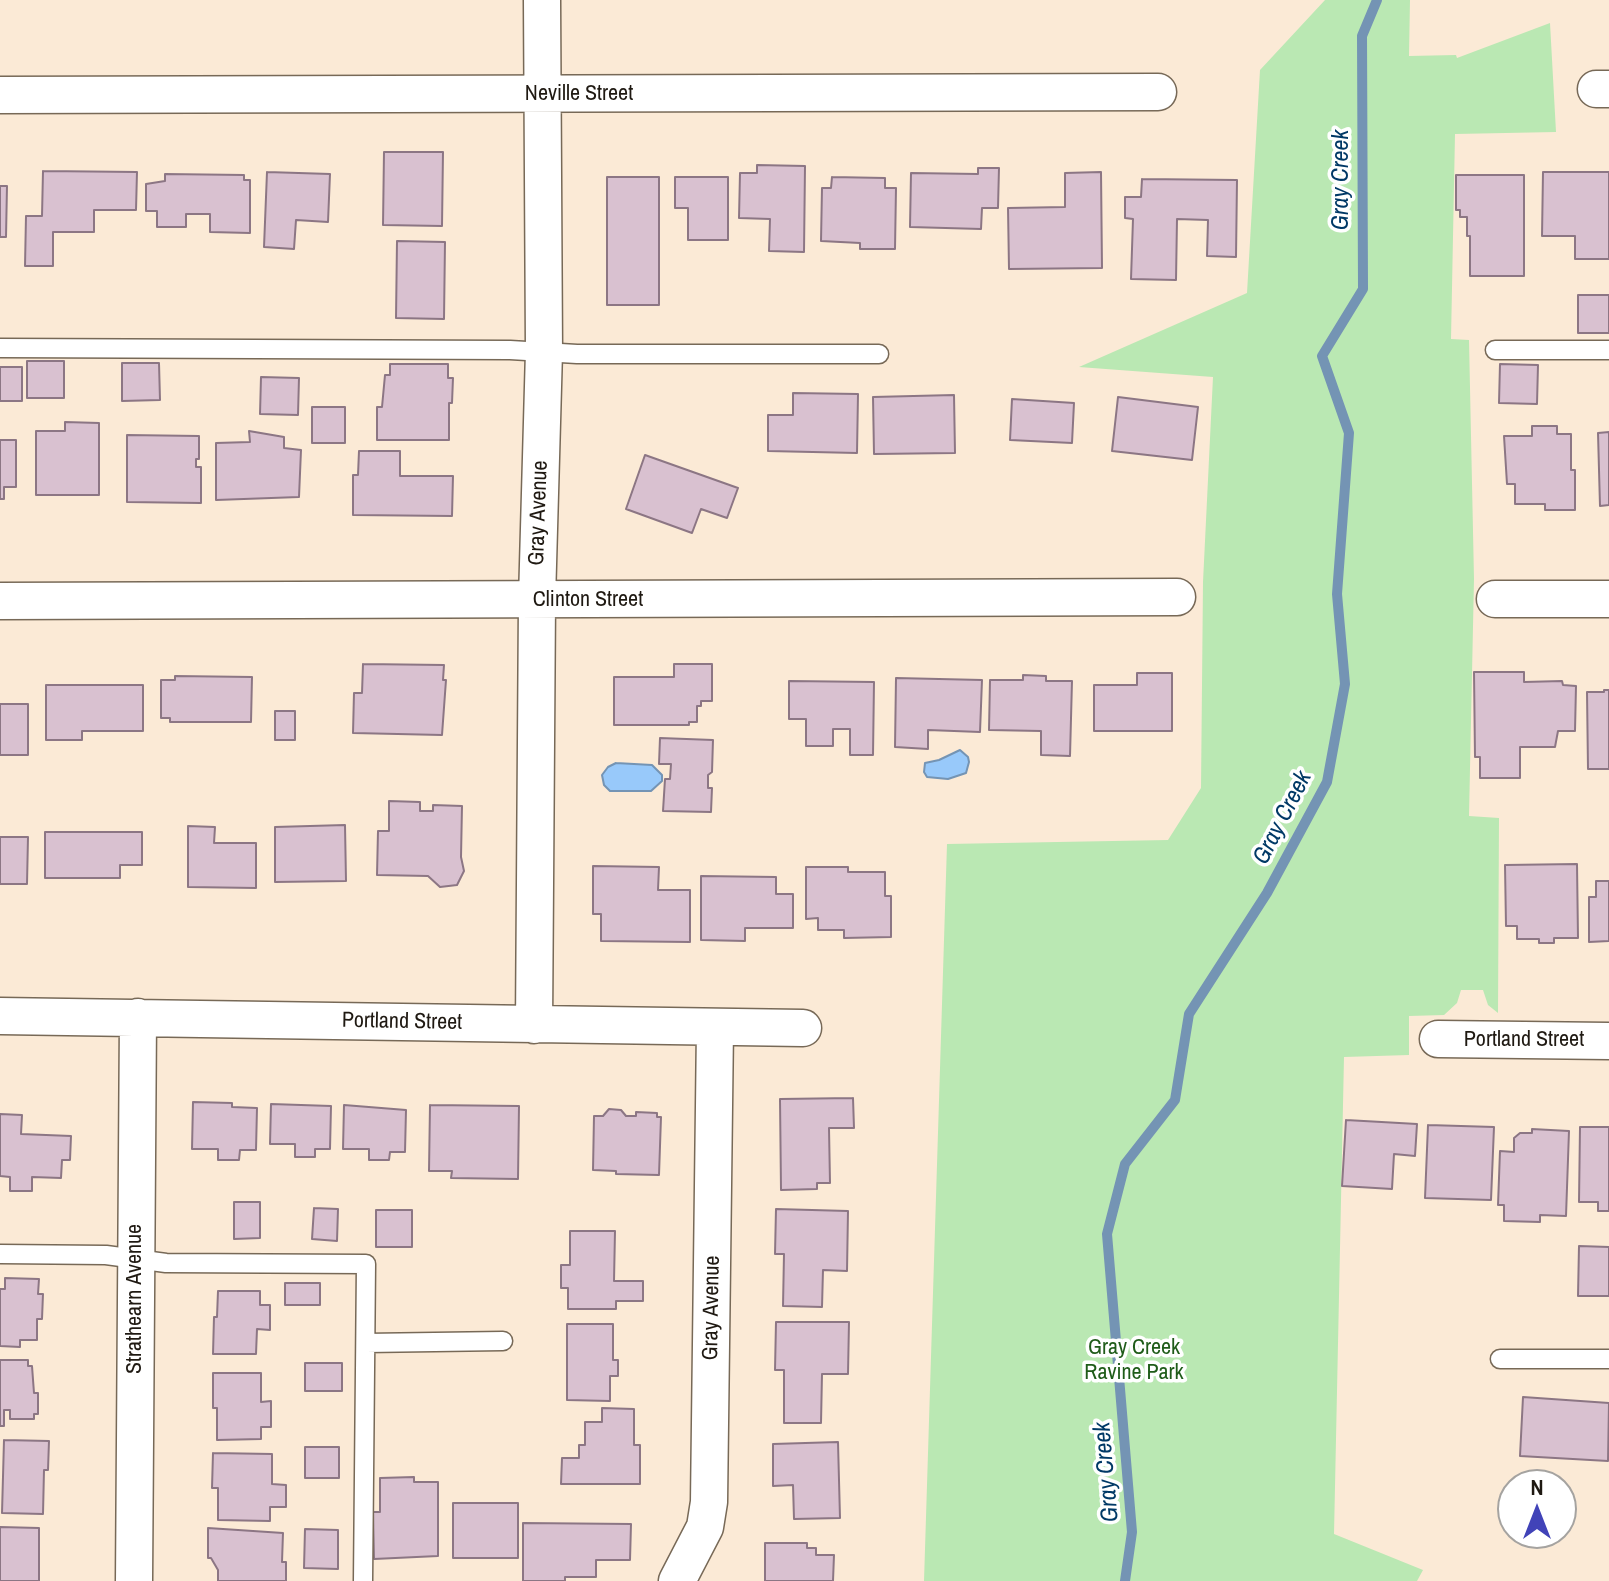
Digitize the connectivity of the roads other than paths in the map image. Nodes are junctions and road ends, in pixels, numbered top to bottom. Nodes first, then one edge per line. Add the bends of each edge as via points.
1 (542, 0) edge
2 (1158, 92) dead end
3 (541, 94) junction
4 (0, 95) edge
5 (0, 348) edge
6 (1495, 350) dead end
7 (1609, 350) edge
8 (544, 351) junction
9 (879, 354) dead end
10 (1177, 597) dead end
11 (1495, 599) dead end
12 (1609, 599) edge
13 (537, 600) junction
14 (0, 601) edge
15 (0, 1016) edge
16 (138, 1017) junction
17 (534, 1025) junction
18 (715, 1027) junction
19 (803, 1028) dead end
20 (1438, 1039) dead end
21 (1609, 1041) edge
22 (0, 1254) edge
23 (135, 1258) junction
24 (503, 1341) dead end
25 (366, 1343) junction
26 (1500, 1359) dead end
27 (1609, 1359) edge
28 (134, 1581) edge
29 (363, 1581) edge
30 (677, 1581) edge

1 - 3 street, Gray Avenue
2 - 3 street, Neville Street
3 - 4 street, Neville Street
3 - 8 street, Gray Avenue
5 - 8 lane
6 - 7 lane
8 - 9 lane
8 - 13 street, Gray Avenue
10 - 13 street, Clinton Street
11 - 12 street
13 - 14 street, Clinton Street
13 - 17 street, Gray Avenue
15 - 16 street, Portland Street
16 - 17 street, Portland Street
16 - 23 street, Strathearn Avenue
17 - 18 street, Portland Street
18 - 19 street, Portland Street
18 - 30 street, Gray Avenue via 709,1502 705,1527
20 - 21 street, Portland Street
22 - 23 lane
23 - 25 lane via 166,1263 366,1264
23 - 28 street, Strathearn Avenue
24 - 25 lane
25 - 29 lane
26 - 27 lane

